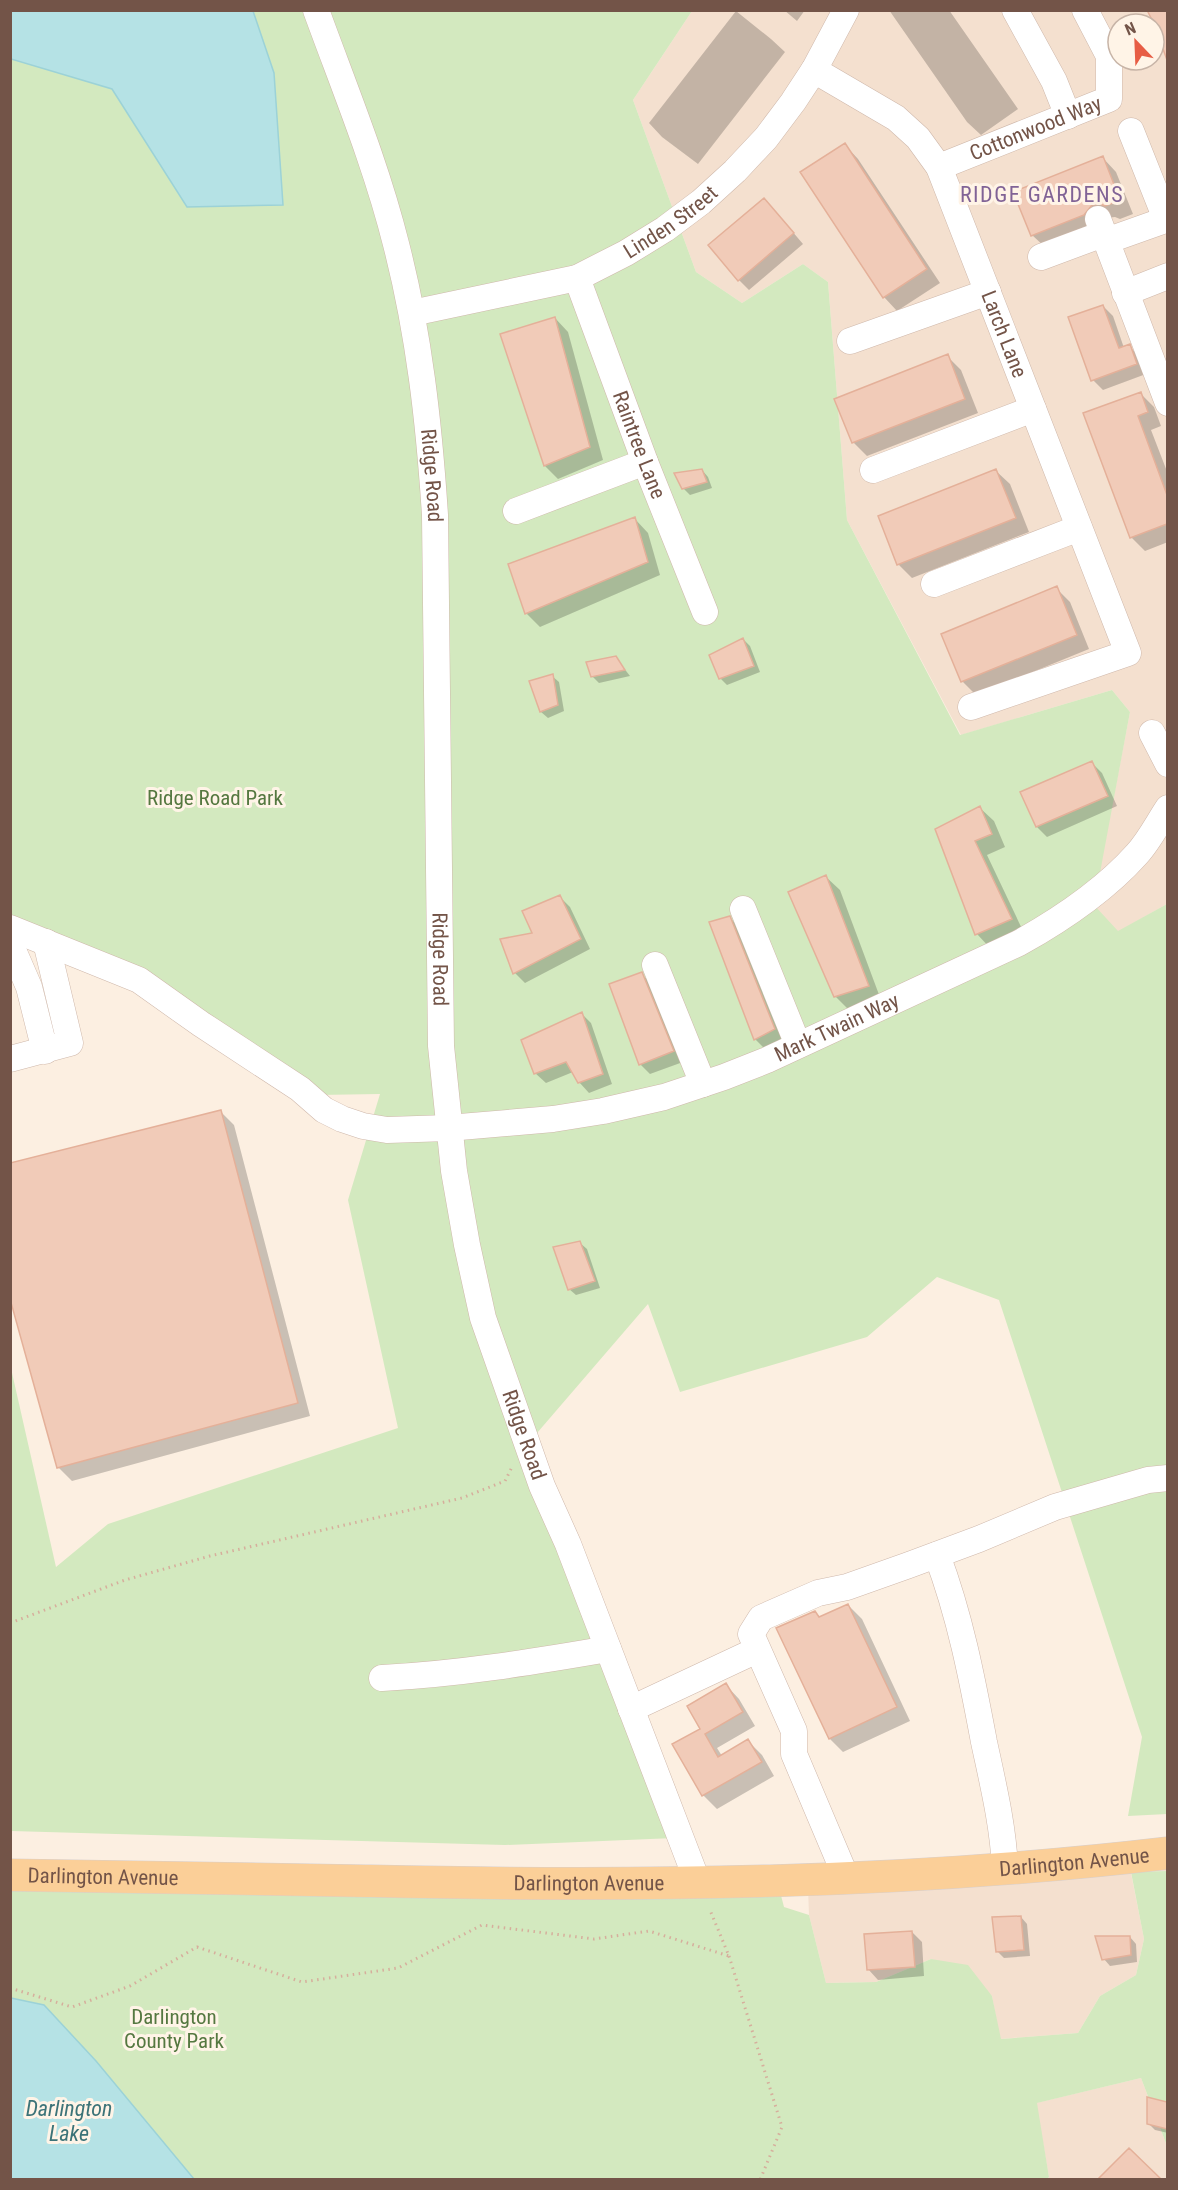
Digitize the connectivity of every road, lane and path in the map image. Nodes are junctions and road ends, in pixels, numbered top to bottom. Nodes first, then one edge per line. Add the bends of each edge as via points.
1 (316, 10) edge
2 (846, 10) edge
3 (1015, 10) edge
4 (1085, 10) edge
5 (814, 70) junction
6 (1068, 116) junction
7 (1131, 131) dead end
8 (939, 167) junction
9 (1167, 219) edge
10 (1102, 231) junction
11 (1041, 257) dead end
12 (1167, 276) edge
13 (577, 278) junction
14 (988, 292) junction
15 (1125, 293) junction
16 (412, 313) junction
17 (850, 341) dead end
18 (1167, 403) edge
19 (1033, 409) junction
20 (645, 462) junction
21 (873, 470) dead end
22 (516, 512) dead end
23 (1079, 528) junction
24 (934, 584) dead end
25 (705, 612) dead end
26 (971, 707) dead end
27 (1152, 734) dead end
28 (1167, 764) edge
29 (1167, 808) edge
30 (743, 909) dead end
31 (10, 927) edge
32 (46, 942) junction
33 (10, 943) edge
34 (655, 965) dead end
35 (798, 1045) junction
36 (45, 1051) junction
37 (10, 1059) edge
38 (703, 1084) junction
39 (448, 1128) junction
40 (510, 1457) dead end
41 (1167, 1478) edge
42 (937, 1555) junction
43 (10, 1623) edge
44 (608, 1649) junction
45 (757, 1650) junction
46 (382, 1678) dead end
47 (631, 1709) junction
48 (1167, 1853) edge
49 (1005, 1868) junction
50 (10, 1875) edge
51 (846, 1876) junction
52 (704, 1897) junction
53 (729, 1956) junction
54 (10, 1988) edge
55 (760, 2180) edge

1 - 16 street, Ridge Road via 379,186
2 - 5 street, Linden Street
3 - 6 street via 1044,61
4 - 6 street, Cottonwood Way via 1109,56 1109,99
5 - 8 street, Larch Lane via 896,118 918,138
5 - 13 street, Linden Street via 766,138 701,202 626,253
6 - 8 street, Cottonwood Way
7 - 9 street
8 - 14 street, Larch Lane
9 - 10 street
10 - 11 street
10 - 15 street
12 - 15 street
13 - 16 street, Linden Street
13 - 20 street, Raintree Lane
14 - 17 street
14 - 19 street, Larch Lane
15 - 18 street
16 - 39 street, Ridge Road via 425,393 435,515 441,1046
19 - 21 street
19 - 23 street, Larch Lane
20 - 22 street
20 - 25 street, Raintree Lane
23 - 24 street
23 - 26 street, Larch Lane via 1128,652
27 - 28 street
29 - 35 street, Mark Twain Way via 1139,852 1123,869 1052,924
30 - 35 street
31 - 32 street, Mark Twain Way
32 - 36 street via 70,1043
32 - 39 street, Mark Twain Way via 139,980 342,1119 387,1130
33 - 36 street via 29,987
34 - 38 street
35 - 38 street, Mark Twain Way
36 - 37 street
38 - 39 street, Mark Twain Way via 603,1111
39 - 44 street, Ridge Road via 466,1245 483,1318 542,1486
40 - 43 path via 513,1468 505,1481 462,1498 210,1556 125,1580
41 - 42 street via 1055,1508
42 - 45 street via 847,1587 818,1593 761,1618 751,1634
42 - 49 street via 972,1679 1004,1838
44 - 46 street via 446,1674
44 - 47 street, Ridge Road
45 - 47 street
45 - 51 street via 794,1731 794,1754
47 - 52 street, Ridge Road
48 - 49 main road, Darlington Avenue
49 - 51 main road, Darlington Avenue
50 - 52 main road, Darlington Avenue via 494,1884
51 - 52 main road, Darlington Avenue
52 - 53 path
53 - 54 path via 649,1931 594,1939 482,1925 398,1968 302,1982 197,1947 130,1986 72,2007
53 - 55 path via 782,2127

